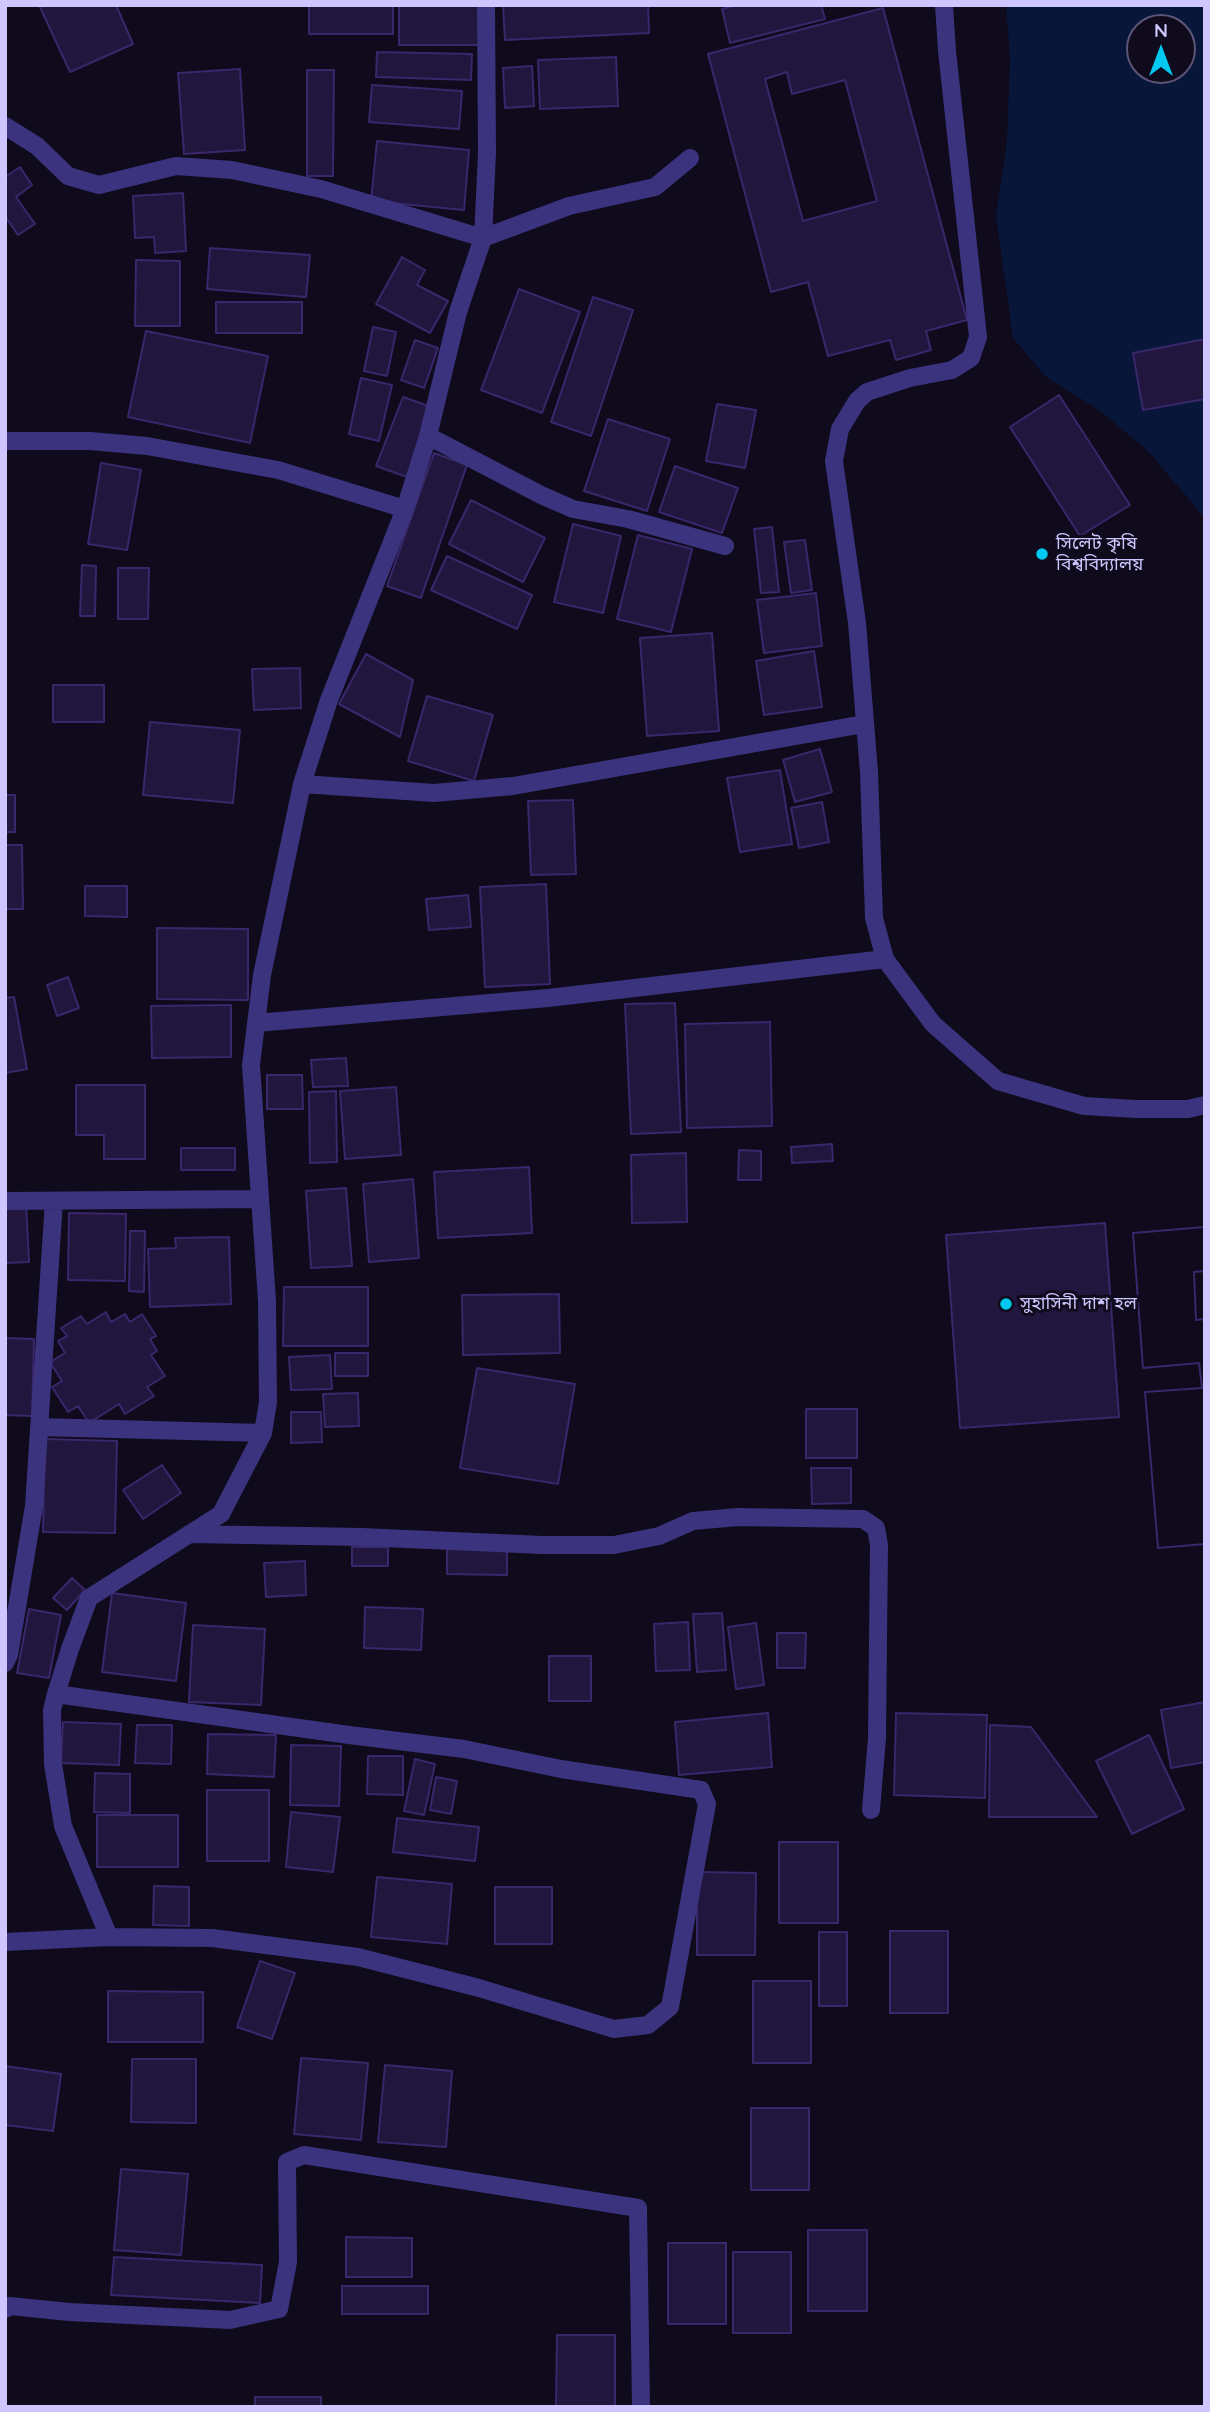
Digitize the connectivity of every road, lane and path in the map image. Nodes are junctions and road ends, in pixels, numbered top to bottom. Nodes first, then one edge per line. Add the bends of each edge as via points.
1 (485, 5) edge
2 (944, 5) edge
3 (5, 126) edge
4 (690, 158) dead end
5 (483, 238) junction
6 (428, 436) junction
7 (5, 441) edge
8 (405, 509) junction
9 (725, 546) dead end
10 (864, 723) junction
11 (302, 784) junction
12 (885, 959) junction
13 (256, 1023) junction
14 (1205, 1105) edge
15 (259, 1199) junction
16 (5, 1200) edge
17 (54, 1200) junction
18 (39, 1427) junction
19 (263, 1433) junction
20 (189, 1534) junction
21 (5, 1663) edge
22 (56, 1694) junction
23 (872, 1810) dead end
24 (109, 1937) junction
25 (5, 1942) edge
26 (5, 2309) edge
27 (641, 2407) edge

1 - 5 street
2 - 10 street via 978,337 971,358 952,370 867,392 840,429 834,461 857,623
3 - 5 street via 37,146 68,176 99,185 176,166 232,170 321,189
4 - 5 street via 655,187 569,206
5 - 6 street via 458,312
6 - 8 street
6 - 9 street via 573,509
7 - 8 street via 148,446 278,470
8 - 11 street via 329,700
10 - 11 street via 513,786 434,793
10 - 12 street via 874,918
11 - 13 street
12 - 13 street via 548,998
12 - 14 street via 933,1024 998,1080 1084,1106 1136,1110
13 - 15 street via 251,1065
15 - 17 street
15 - 19 street via 268,1346
16 - 17 street
17 - 18 street
18 - 19 street
18 - 21 street via 34,1506
19 - 20 street via 221,1514
20 - 22 street via 89,1598
20 - 23 street via 614,1545 659,1536 693,1521 863,1519 876,1528 879,1545
22 - 24 street via 53,1764 63,1826
22 - 24 street via 464,1749 701,1790 707,1804 670,2007 648,2025 614,2029 479,1987 358,1957 212,1938
24 - 25 street
26 - 27 street via 230,2320 279,2309 288,2262 287,2162 304,2155 638,2207

